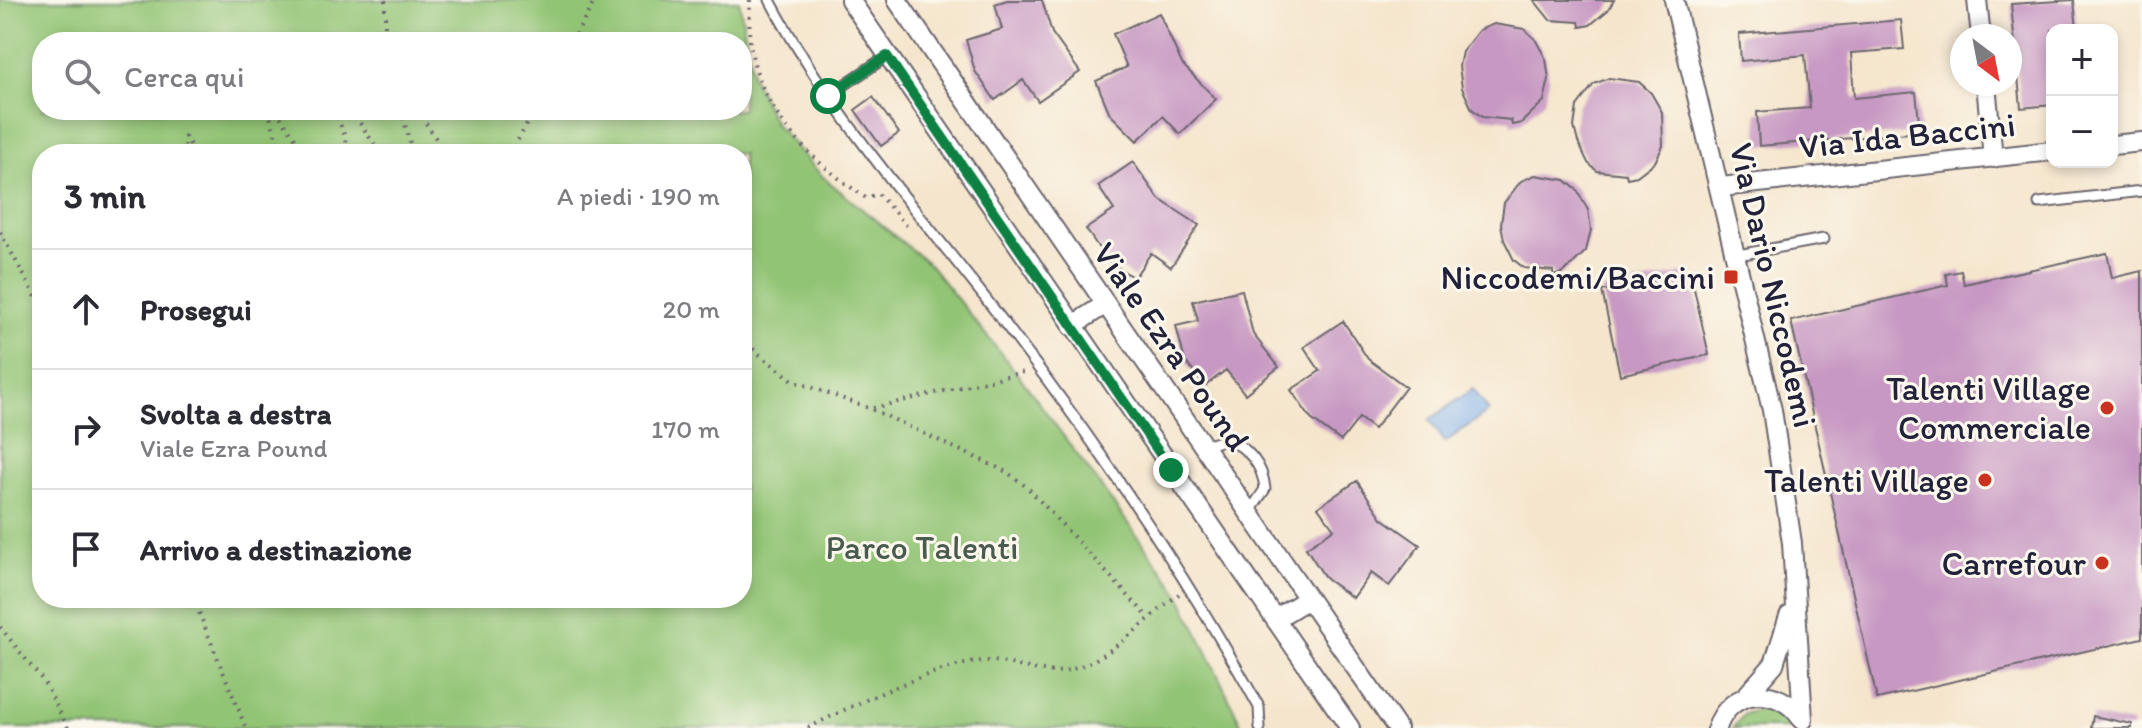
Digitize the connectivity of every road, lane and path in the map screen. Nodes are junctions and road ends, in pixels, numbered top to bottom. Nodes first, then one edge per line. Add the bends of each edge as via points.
1 (385, 0) edge
2 (595, 0) edge
3 (750, 0) edge
4 (770, 0) edge
5 (850, 0) edge
6 (897, 0) edge
7 (1674, 0) edge
8 (1977, 0) edge
9 (1980, 24) edge
10 (385, 32) edge
11 (577, 32) edge
12 (751, 32) edge
13 (752, 52) edge
14 (887, 56) junction
15 (828, 96) junction
16 (1987, 96) edge
17 (271, 120) edge
18 (283, 120) edge
19 (339, 120) edge
20 (358, 120) edge
21 (404, 120) edge
22 (424, 120) edge
23 (529, 120) edge
24 (2142, 142) edge
25 (278, 144) edge
26 (299, 144) edge
27 (347, 144) edge
28 (374, 144) edge
29 (410, 144) edge
30 (440, 144) edge
31 (516, 144) edge
32 (2118, 144) edge
33 (2046, 152) edge
34 (1993, 158) junction
35 (1721, 187) junction
36 (2142, 191) edge
37 (2039, 203) dead end
38 (0, 232) edge
39 (915, 236) dead end
40 (1824, 239) dead end
41 (1738, 255) junction
42 (32, 290) edge
43 (1104, 305) junction
44 (1072, 326) junction
45 (752, 345) edge
46 (1013, 359) dead end
47 (1023, 372) junction
48 (1032, 385) dead end
49 (871, 409) junction
50 (1203, 447) junction
51 (1249, 513) junction
52 (1171, 581) dead end
53 (1795, 586) junction
54 (1179, 593) junction
55 (1308, 599) junction
56 (1186, 606) dead end
57 (197, 608) edge
58 (1148, 617) junction
59 (1275, 619) junction
60 (0, 627) edge
61 (1746, 696) junction
62 (1804, 724) edge
63 (1716, 727) edge
64 (68, 728) edge
65 (246, 728) edge
66 (808, 728) edge
67 (1260, 728) edge
68 (1350, 728) edge
69 (1397, 728) edge

1 - 10 path
2 - 11 path
3 - 12 path
4 - 15 lane
5 - 14 street, Viale Ezra Pound
6 - 43 street, Viale Ezra Pound
7 - 35 street, Via Dario Niccodemi
8 - 9 street
13 - 39 path via 779,120 822,168 866,198 878,194
14 - 15 lane
14 - 44 street, Viale Ezra Pound
15 - 67 lane via 1116,476 1220,637 1259,707
16 - 34 street
17 - 25 path
18 - 26 path
19 - 27 path
20 - 28 path
21 - 29 path
22 - 30 path
23 - 31 path
24 - 32 street
33 - 34 street, Via Ida Baccini
34 - 35 street, Via Ida Baccini
35 - 41 street, Via Dario Niccodemi
36 - 37 lane
38 - 42 path
40 - 41 lane
41 - 53 street, Via Dario Niccodemi via 1772,410
43 - 44 street
43 - 50 street, Viale Ezra Pound
44 - 59 street, Viale Ezra Pound
45 - 49 path via 794,381
46 - 47 path
47 - 48 path
47 - 49 path
49 - 58 path via 1007,472
50 - 51 street, Viale Ezra Pound
50 - 51 lane via 1230,440 1247,450 1261,471 1264,496
51 - 55 street, Viale Ezra Pound
52 - 54 path
53 - 61 street, Via Dario Niccodemi via 1779,653
53 - 62 street, Via Dario Niccodemi
54 - 56 path
54 - 58 path
55 - 59 street
55 - 69 street, Viale Ezra Pound
57 - 65 path
58 - 66 path via 1098,657 1067,671 973,662 882,693
59 - 68 street, Viale Ezra Pound
60 - 64 path via 44,682
61 - 62 street via 1775,696 1795,708
61 - 63 street, Via Dario Niccodemi via 1733,703

